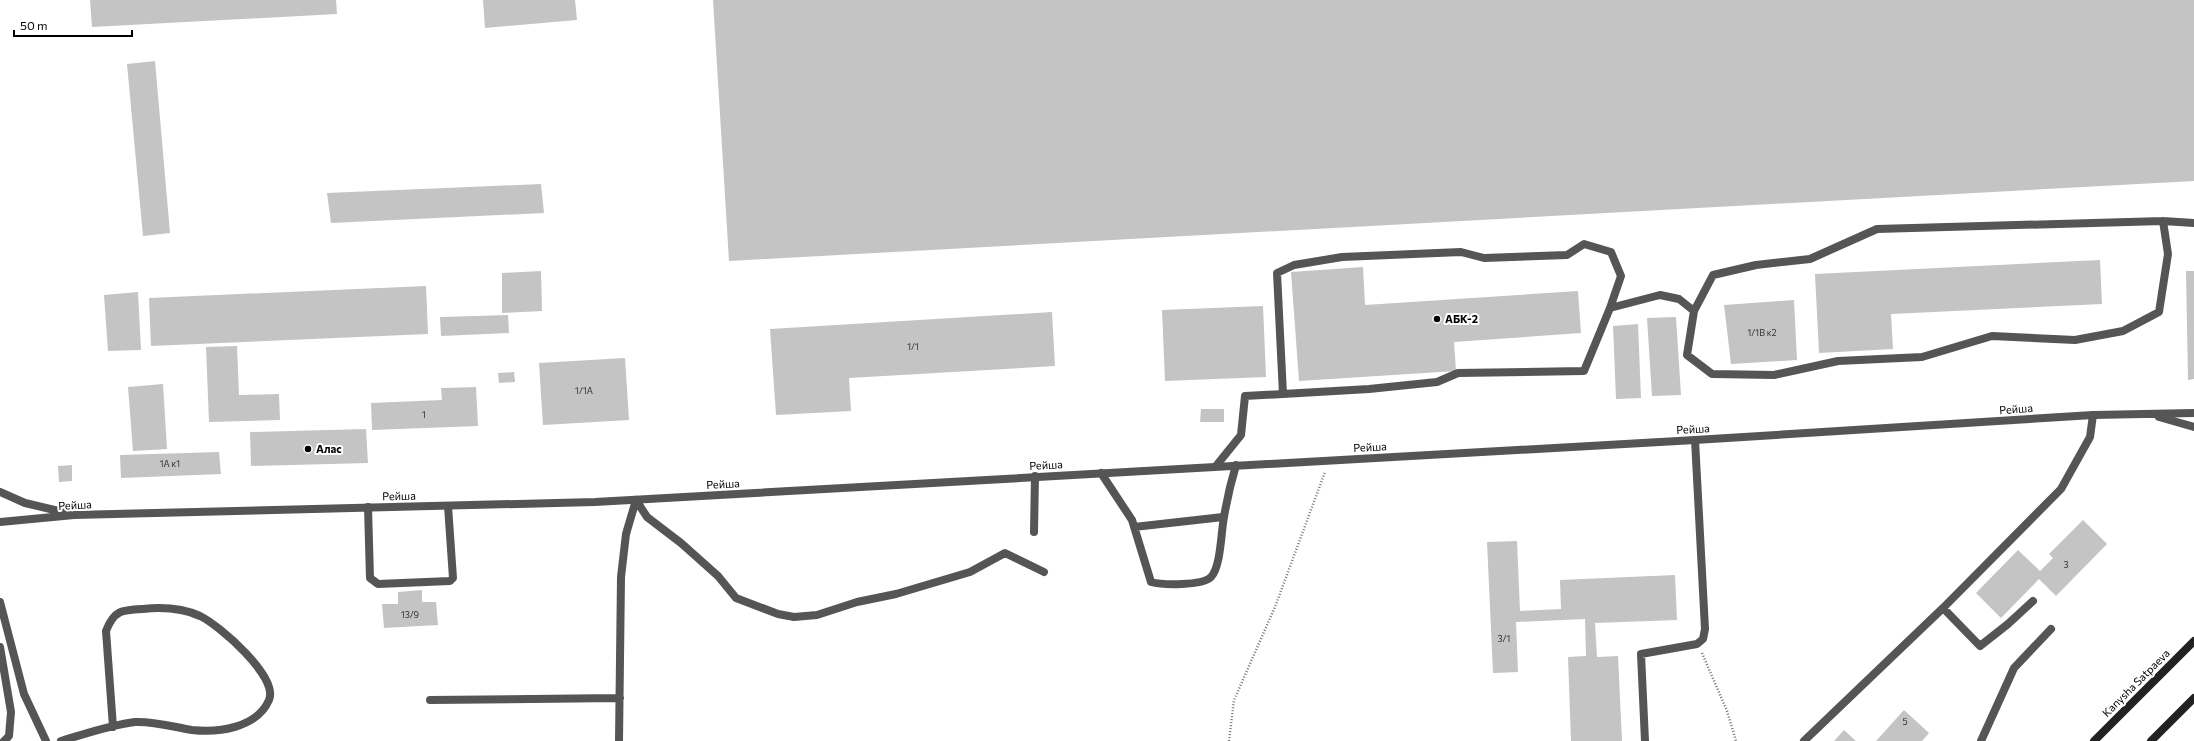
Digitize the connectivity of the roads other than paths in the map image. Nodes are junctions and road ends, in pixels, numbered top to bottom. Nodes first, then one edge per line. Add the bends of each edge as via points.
1 (2162, 221) junction
2 (2194, 223) edge
3 (1610, 308) junction
4 (1694, 311) junction
5 (1283, 394) junction
6 (2194, 413) edge
7 (2148, 414) junction
8 (2093, 415) junction
9 (2194, 427) edge
10 (1695, 440) junction
11 (1216, 466) junction
12 (1236, 466) junction
13 (1101, 472) junction
14 (1035, 476) junction
15 (0, 492) edge
16 (636, 500) junction
17 (448, 506) junction
18 (368, 507) junction
19 (74, 515) junction
20 (1223, 517) junction
21 (0, 522) edge
22 (1134, 527) junction
23 (1034, 532) dead end
24 (1044, 572) dead end
25 (2033, 601) dead end
26 (0, 602) edge
27 (1943, 608) junction
28 (2051, 629) dead end
29 (2194, 641) edge
30 (0, 647) edge
31 (620, 698) junction
32 (2194, 698) edge
33 (430, 700) dead end
34 (113, 727) junction
35 (4, 741) edge
36 (46, 741) edge
37 (61, 741) edge
38 (619, 741) edge
39 (1645, 741) edge
40 (1804, 741) edge
41 (1981, 741) edge
42 (2094, 741) edge
43 (2151, 741) edge

1 - 2 street
1 - 4 street via 1877,229 1810,259 1756,265 1713,275
1 - 4 street via 2168,254 2159,312 2123,331 2075,340 1992,336 1922,358 1838,361 1774,375 1712,374 1687,355
3 - 4 street via 1660,295 1679,299
3 - 5 street via 1584,371 1458,373 1437,382
3 - 5 street via 1621,276 1611,252 1584,244 1567,254 1484,258 1461,252 1342,257 1294,265 1277,273
5 - 11 street via 1246,396 1241,435
6 - 7 street, Рейша
7 - 8 street, Рейша
7 - 9 street
8 - 10 street, Рейша
8 - 27 street via 2090,436 2062,489
10 - 12 street, Рейша
10 - 39 street via 1705,629 1702,639 1697,644 1640,654
11 - 12 street, Рейша
11 - 13 street, Рейша
12 - 20 street
13 - 14 street, Рейша
13 - 22 street via 1124,506
14 - 16 street, Рейша
14 - 23 street
15 - 19 street via 25,503
16 - 17 street, Рейша
16 - 24 street via 648,517 718,576 736,598 763,610 794,617 817,615 963,574 1005,553
16 - 31 street via 626,534 621,577
17 - 18 street, Рейша
17 - 18 street via 453,578 450,581 378,584 370,578
18 - 19 street, Рейша
19 - 21 street, Рейша
20 - 22 street
20 - 22 street via 1216,567 1211,577 1202,582 1161,585 1151,582
25 - 27 street via 1980,646
26 - 36 street via 24,694
27 - 40 street
28 - 41 street via 2014,668
29 - 42 main road, Kanysha Satpaeva
30 - 35 street via 11,712 9,736
31 - 33 street
31 - 38 street
32 - 43 main road
34 - 34 street via 135,722 157,723 193,730 238,726 250,722 269,700 268,680 227,633 200,616 178,609 123,610 111,618 106,631
34 - 37 street

